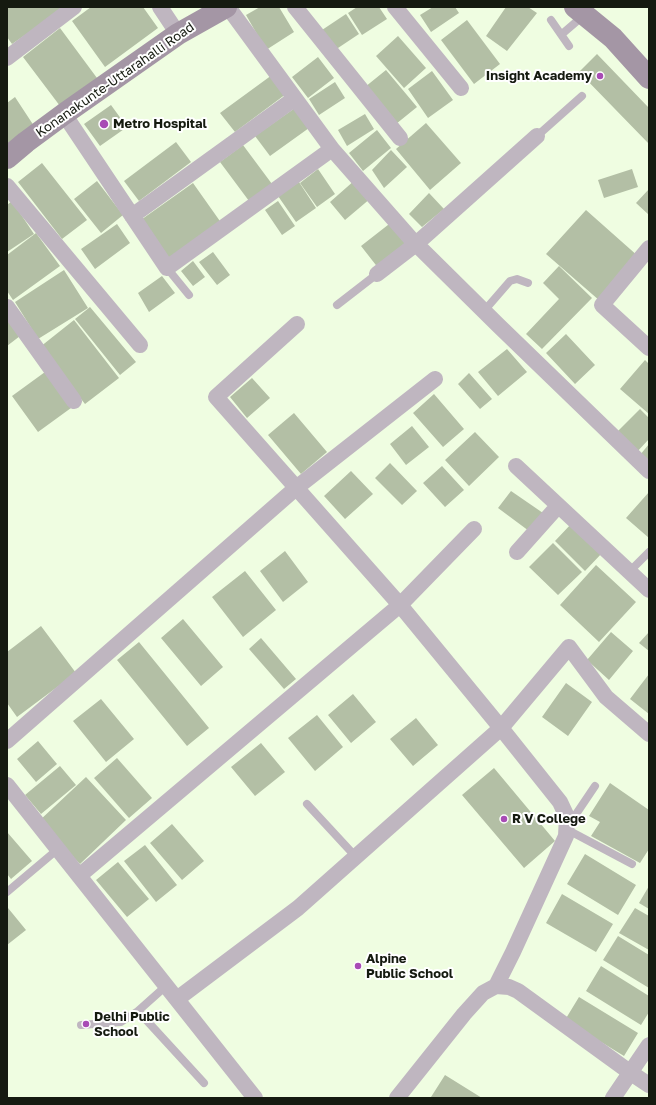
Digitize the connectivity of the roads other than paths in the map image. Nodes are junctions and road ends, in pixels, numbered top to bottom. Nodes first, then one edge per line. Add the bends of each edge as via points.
1 (74, 7) edge
2 (160, 7) edge
3 (227, 7) edge
4 (295, 7) edge
5 (395, 7) edge
6 (580, 11) edge
7 (551, 20) dead end
8 (178, 34) junction
9 (562, 34) junction
10 (569, 46) dead end
11 (7, 58) edge
12 (649, 78) edge
13 (461, 88) dead end
14 (582, 96) dead end
15 (294, 98) junction
16 (64, 114) junction
17 (537, 136) joint
18 (400, 138) dead end
19 (332, 149) junction
20 (7, 158) edge
21 (7, 186) edge
22 (132, 216) junction
23 (416, 244) junction
24 (649, 248) edge
25 (167, 268) junction
26 (377, 274) joint
27 (528, 283) dead end
28 (189, 295) dead end
29 (337, 305) dead end
30 (7, 307) edge
31 (484, 311) junction
32 (296, 324) dead end
33 (140, 345) dead end
34 (649, 348) edge
35 (435, 379) dead end
36 (74, 401) dead end
37 (516, 466) dead end
38 (649, 471) edge
39 (296, 488) junction
40 (558, 506) junction
41 (474, 529) dead end
42 (517, 552) dead end
43 (649, 552) edge
44 (629, 572) junction
45 (649, 590) edge
46 (400, 605) junction
47 (501, 728) junction
48 (649, 734) edge
49 (7, 741) edge
50 (7, 786) edge
51 (595, 786) dead end
52 (307, 804) dead end
53 (566, 829) junction
54 (58, 849) junction
55 (356, 857) junction
56 (632, 864) dead end
57 (79, 876) junction
58 (7, 892) edge
59 (166, 986) junction
60 (496, 986) junction
61 (177, 1000) junction
62 (138, 1011) junction
63 (81, 1025) dead end
64 (649, 1045) edge
65 (631, 1073) junction
66 (204, 1083) dead end
67 (649, 1085) edge
68 (255, 1098) edge
69 (397, 1098) edge
70 (613, 1098) edge

1 - 11 street
2 - 8 street
3 - 8 main road, Konanakunte-Uttarahalli Road
3 - 15 street
4 - 18 street
5 - 13 street
6 - 9 lane
6 - 12 main road via 613,38
7 - 9 lane
8 - 16 main road, Konanakunte-Uttarahalli Road
9 - 10 lane
14 - 17 lane
15 - 19 street
15 - 22 street
16 - 20 main road, Konanakunte-Uttarahalli Road
16 - 22 street
17 - 23 street
19 - 23 street
19 - 25 street
21 - 33 street
22 - 25 street
23 - 26 street
23 - 31 street
24 - 34 street via 602,305
25 - 28 lane
26 - 29 lane
27 - 31 lane via 517,279 510,281
30 - 36 street
31 - 38 street
32 - 39 street via 216,397
35 - 39 street
37 - 40 street
39 - 46 street
39 - 49 street
40 - 42 street
40 - 44 street
41 - 46 street
43 - 44 lane
44 - 45 street
46 - 47 street
46 - 57 street
47 - 48 street via 569,647 606,697
47 - 53 street via 560,802 567,817
47 - 55 street
50 - 54 street
51 - 53 lane
52 - 55 lane
53 - 56 lane
53 - 60 street via 566,836 556,860
54 - 57 street
54 - 58 lane
55 - 61 street via 298,908
57 - 59 street
59 - 61 street
59 - 62 lane
60 - 65 street via 518,991
60 - 69 street via 483,993 464,1014
61 - 68 street
62 - 63 lane via 121,1022
62 - 66 lane
64 - 65 street
65 - 67 street
65 - 70 street

